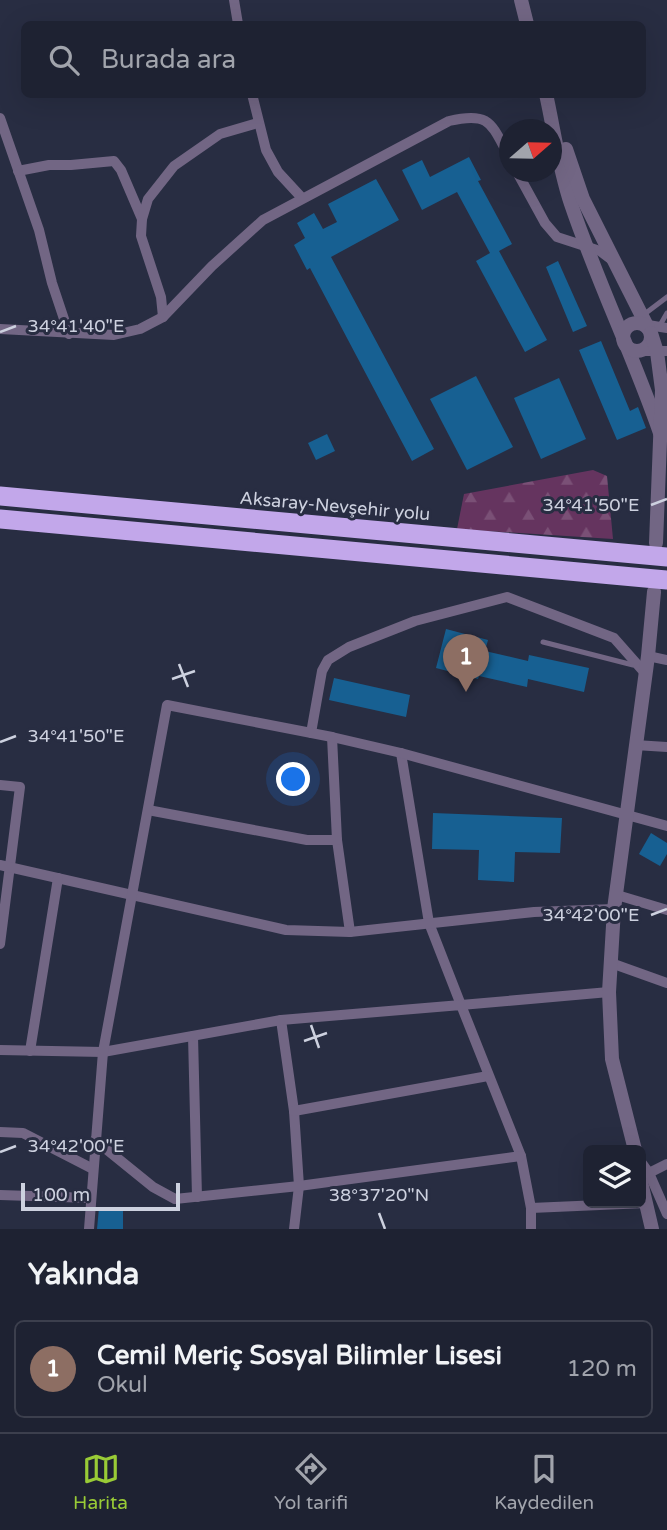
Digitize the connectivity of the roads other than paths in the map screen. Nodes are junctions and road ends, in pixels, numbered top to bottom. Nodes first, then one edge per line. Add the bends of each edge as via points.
1 (234, 0) edge
2 (521, 0) edge
3 (238, 21) edge
4 (526, 21) edge
5 (253, 98) edge
6 (548, 98) edge
7 (548, 98) edge
8 (0, 118) edge
9 (258, 124) junction
10 (499, 139) edge
11 (18, 171) junction
12 (522, 182) edge
13 (302, 198) junction
14 (142, 219) junction
15 (586, 246) junction
16 (612, 260) junction
17 (667, 297) edge
18 (667, 313) edge
19 (163, 317) junction
20 (0, 330) edge
21 (69, 334) junction
22 (650, 334) edge
23 (624, 342) junction
24 (660, 433) junction
25 (0, 496) edge
26 (0, 519) edge
27 (662, 550) edge
28 (660, 586) edge
29 (543, 642) dead end
30 (648, 656) junction
31 (667, 660) edge
32 (644, 672) junction
33 (312, 733) junction
34 (332, 737) junction
35 (635, 745) junction
36 (667, 747) edge
37 (401, 753) junction
38 (0, 785) edge
39 (148, 810) junction
40 (626, 814) junction
41 (667, 826) edge
42 (337, 840) junction
43 (5, 865) edge
44 (58, 878) junction
45 (132, 894) junction
46 (616, 902) junction
47 (667, 910) edge
48 (429, 923) junction
49 (1, 930) edge
50 (350, 932) junction
51 (0, 944) edge
52 (611, 963) junction
53 (667, 983) edge
54 (609, 992) junction
55 (461, 1005) junction
56 (281, 1020) junction
57 (193, 1036) junction
58 (0, 1050) edge
59 (30, 1051) junction
60 (103, 1052) junction
61 (488, 1076) junction
62 (294, 1111) junction
63 (0, 1132) edge
64 (95, 1140) junction
65 (634, 1145) edge
66 (521, 1156) junction
67 (667, 1164) edge
68 (93, 1169) junction
69 (646, 1176) edge
70 (646, 1179) edge
71 (299, 1186) junction
72 (0, 1195) edge
73 (197, 1197) junction
74 (91, 1198) junction
75 (646, 1203) edge
76 (583, 1206) edge
77 (531, 1208) junction
78 (667, 1214) edge
79 (89, 1229) edge
80 (294, 1229) edge
81 (531, 1229) edge
82 (652, 1229) edge

1 - 3 street
2 - 4 street
5 - 9 street
6 - 15 street via 569,201
7 - 16 street via 583,199
8 - 11 street
9 - 13 street via 278,172
9 - 14 street via 220,134 174,166 148,199
10 - 13 street via 485,119 470,116 449,121
11 - 14 street via 114,161
11 - 21 street
12 - 15 street via 556,237
13 - 19 street via 263,220
14 - 19 street via 141,236
15 - 16 street
15 - 23 street
16 - 22 street
17 - 22 lane
18 - 22 lane
19 - 21 street via 114,335
20 - 21 street
22 - 23 street via 630,349
22 - 24 street via 662,390
23 - 24 street
24 - 27 street
25 - 27 highway, Aksaray-Nevşehir yolu
26 - 28 highway
28 - 30 street
29 - 32 lane via 628,662
30 - 31 street
30 - 32 street
32 - 33 street via 614,638 507,597 415,621 327,660
32 - 35 street
33 - 34 street
33 - 39 street via 167,705
34 - 37 street
34 - 42 street
35 - 36 street
35 - 40 street
37 - 40 street
37 - 48 street
38 - 43 street via 20,787
39 - 42 street via 307,840
39 - 45 street
40 - 41 street
40 - 46 street
42 - 50 street
43 - 44 street
43 - 49 street
44 - 45 street
44 - 59 street
45 - 50 street via 286,930
45 - 60 street
46 - 47 street
46 - 48 street
46 - 52 street
48 - 50 street
48 - 55 street
49 - 51 street
52 - 53 street
52 - 54 street
54 - 55 street
54 - 65 street via 612,1059
55 - 56 street
55 - 61 street
56 - 57 street
56 - 62 street
57 - 60 street
57 - 73 street
58 - 59 street
59 - 60 street
60 - 64 street
61 - 62 street
61 - 66 street
62 - 71 street
63 - 68 street via 23,1133
64 - 68 street
64 - 73 street via 153,1187 176,1199
66 - 71 street
66 - 77 street
67 - 69 street
68 - 74 street
70 - 78 street
71 - 73 street
71 - 80 street
72 - 74 street
74 - 79 street
75 - 82 street
76 - 77 street
77 - 81 street

